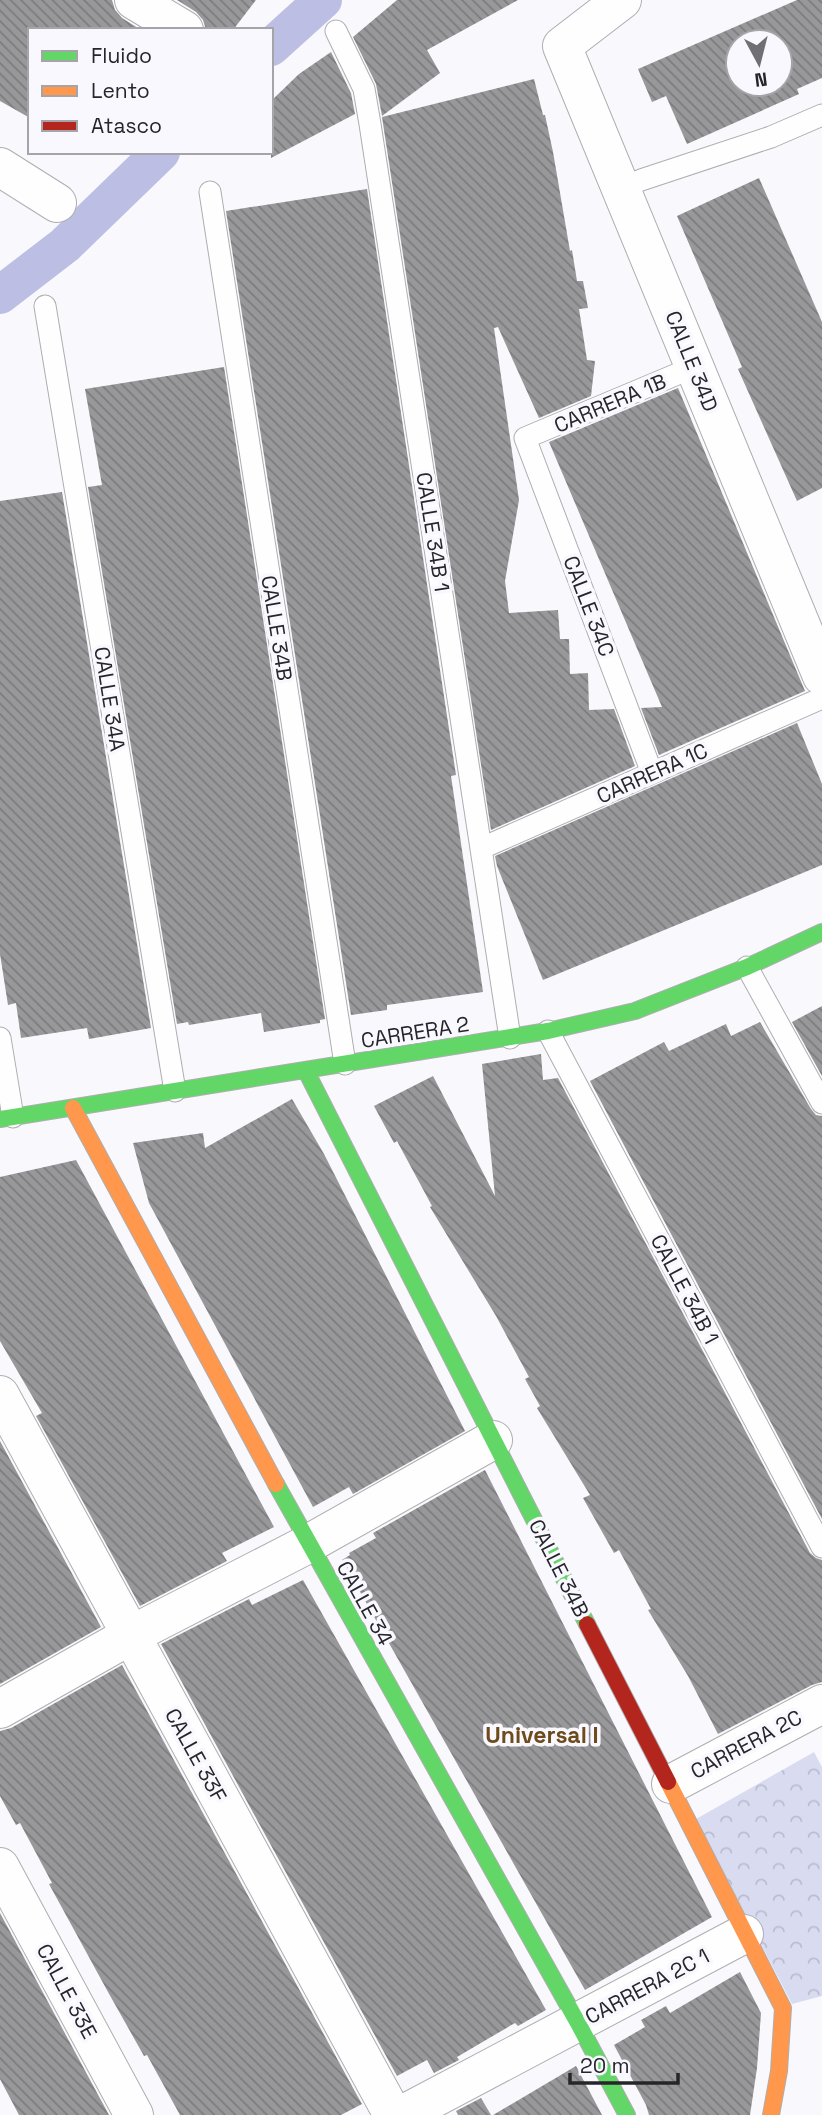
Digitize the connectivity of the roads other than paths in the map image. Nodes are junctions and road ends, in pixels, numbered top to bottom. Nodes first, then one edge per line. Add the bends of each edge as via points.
1 (134, 0) edge
2 (622, 0) edge
3 (181, 28) edge
4 (336, 31) dead end
5 (822, 115) edge
6 (0, 167) edge
7 (621, 189) junction
8 (210, 192) dead end
9 (57, 202) dead end
10 (45, 306) dead end
11 (694, 367) junction
12 (525, 438) joint
13 (822, 676) edge
14 (822, 698) edge
15 (652, 773) junction
16 (482, 848) junction
17 (822, 932) edge
18 (747, 967) junction
19 (548, 1031) junction
20 (0, 1038) edge
21 (510, 1038) junction
22 (345, 1064) junction
23 (306, 1071) junction
24 (175, 1091) junction
25 (822, 1103) edge
26 (73, 1108) junction
27 (7, 1118) edge
28 (0, 1395) edge
29 (492, 1440) junction
30 (308, 1544) junction
31 (822, 1547) edge
32 (131, 1635) junction
33 (822, 1704) edge
34 (0, 1709) edge
35 (671, 1784) junction
36 (0, 1867) edge
37 (744, 1934) junction
38 (578, 2023) junction
39 (134, 2115) edge
40 (393, 2115) edge
41 (402, 2115) edge
42 (627, 2115) edge
43 (771, 2115) edge

1 - 3 street
2 - 7 street, CALLE 34D via 562,46
4 - 16 lane, CALLE 34B 1 via 364,89
5 - 7 lane
6 - 9 street
7 - 11 street, CALLE 34D
8 - 22 lane, CALLE 34B
10 - 24 lane, CALLE 34A
11 - 12 lane, CARRERA 1B
11 - 13 street, CALLE 34D
12 - 15 lane, CALLE 34C
14 - 15 lane, CARRERA 1C
15 - 16 lane, CARRERA 1C
16 - 21 lane, CALLE 34B 1
17 - 18 street, CARRERA 2
18 - 19 street, CARRERA 2 via 635,1011
18 - 25 lane
19 - 21 street, CARRERA 2
19 - 31 lane, CALLE 34B 1
20 - 27 lane
21 - 22 street, CARRERA 2
22 - 23 street, CARRERA 2
23 - 24 street, CARRERA 2
23 - 29 street, CALLE 34B
24 - 26 street, CARRERA 2
26 - 27 street, CARRERA 2
26 - 30 street, CALLE 34
28 - 32 street, CALLE 33F
29 - 30 street
29 - 35 street, CALLE 34B
30 - 32 street
30 - 38 street, CALLE 34
32 - 34 street
32 - 40 street, CALLE 33F
33 - 35 street, CARRERA 2C
35 - 37 street, CALLE 34B
36 - 39 street, CALLE 33E
37 - 38 street, CARRERA 2C 1
37 - 43 street, CALLE 34B via 783,2008
38 - 41 street, CARRERA 2C 1
38 - 42 street, CALLE 34

